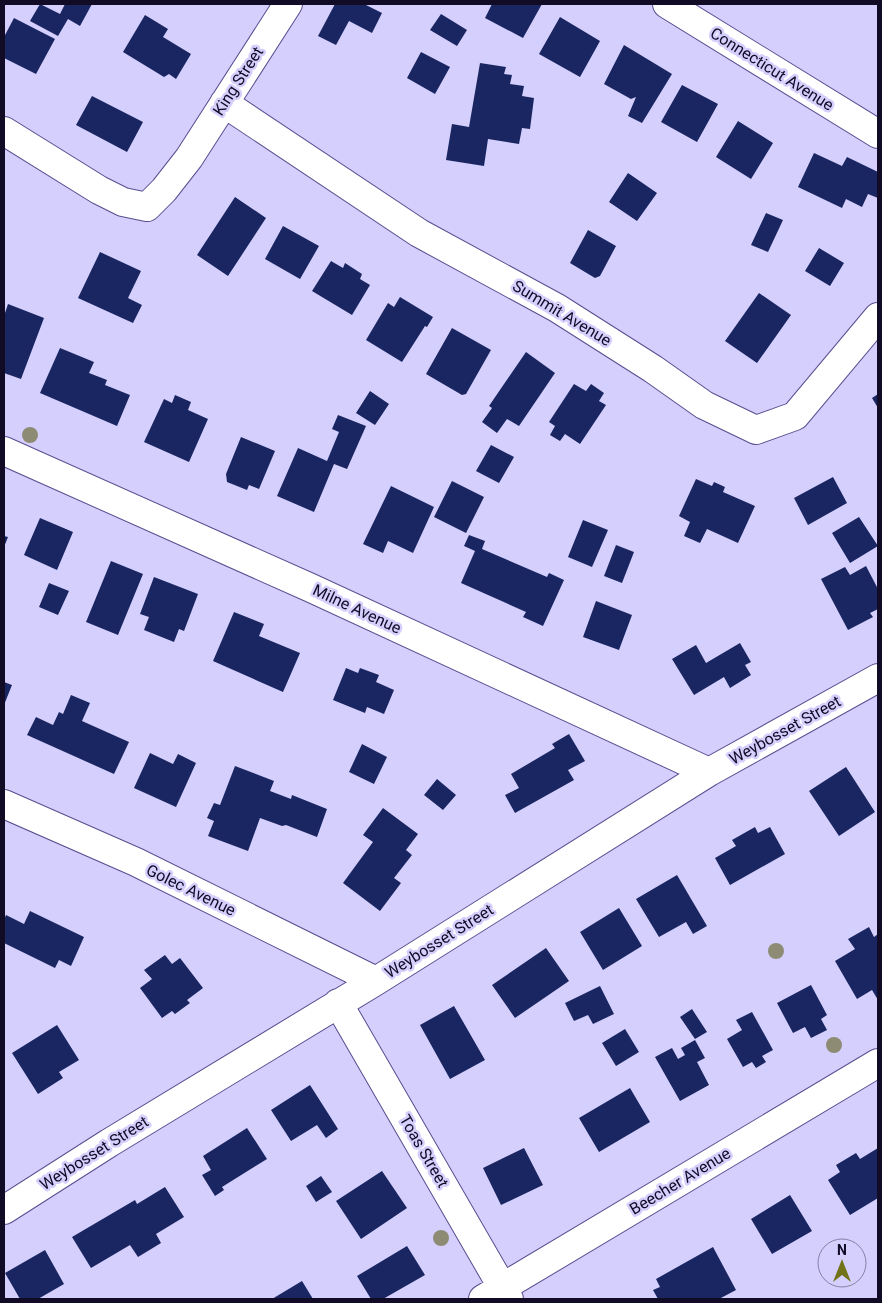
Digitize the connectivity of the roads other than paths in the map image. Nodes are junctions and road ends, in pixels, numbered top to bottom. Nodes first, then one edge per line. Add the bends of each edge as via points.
1 (288, 4) edge
2 (667, 4) edge
3 (224, 102) junction
4 (4, 131) edge
5 (878, 134) edge
6 (878, 317) edge
7 (4, 451) edge
8 (878, 678) edge
9 (709, 772) junction
10 (4, 804) edge
11 (376, 981) junction
12 (338, 1003) junction
13 (878, 1063) edge
14 (4, 1210) edge
15 (498, 1295) edge

1 - 3 street, King Street
2 - 5 street, Connecticut Avenue
3 - 4 street, King Street via 189,158 147,207 123,202 99,190
3 - 6 street, Summit Avenue via 419,233 557,308 704,405 756,430 795,416
7 - 9 street, Milne Avenue via 311,588
8 - 9 street, Weybosset Street
9 - 11 street, Weybosset Street
10 - 11 street, Golec Avenue via 136,862
11 - 12 street, Weybosset Street
12 - 14 street, Weybosset Street
12 - 15 street, Toas Street
13 - 15 street, Beecher Avenue

